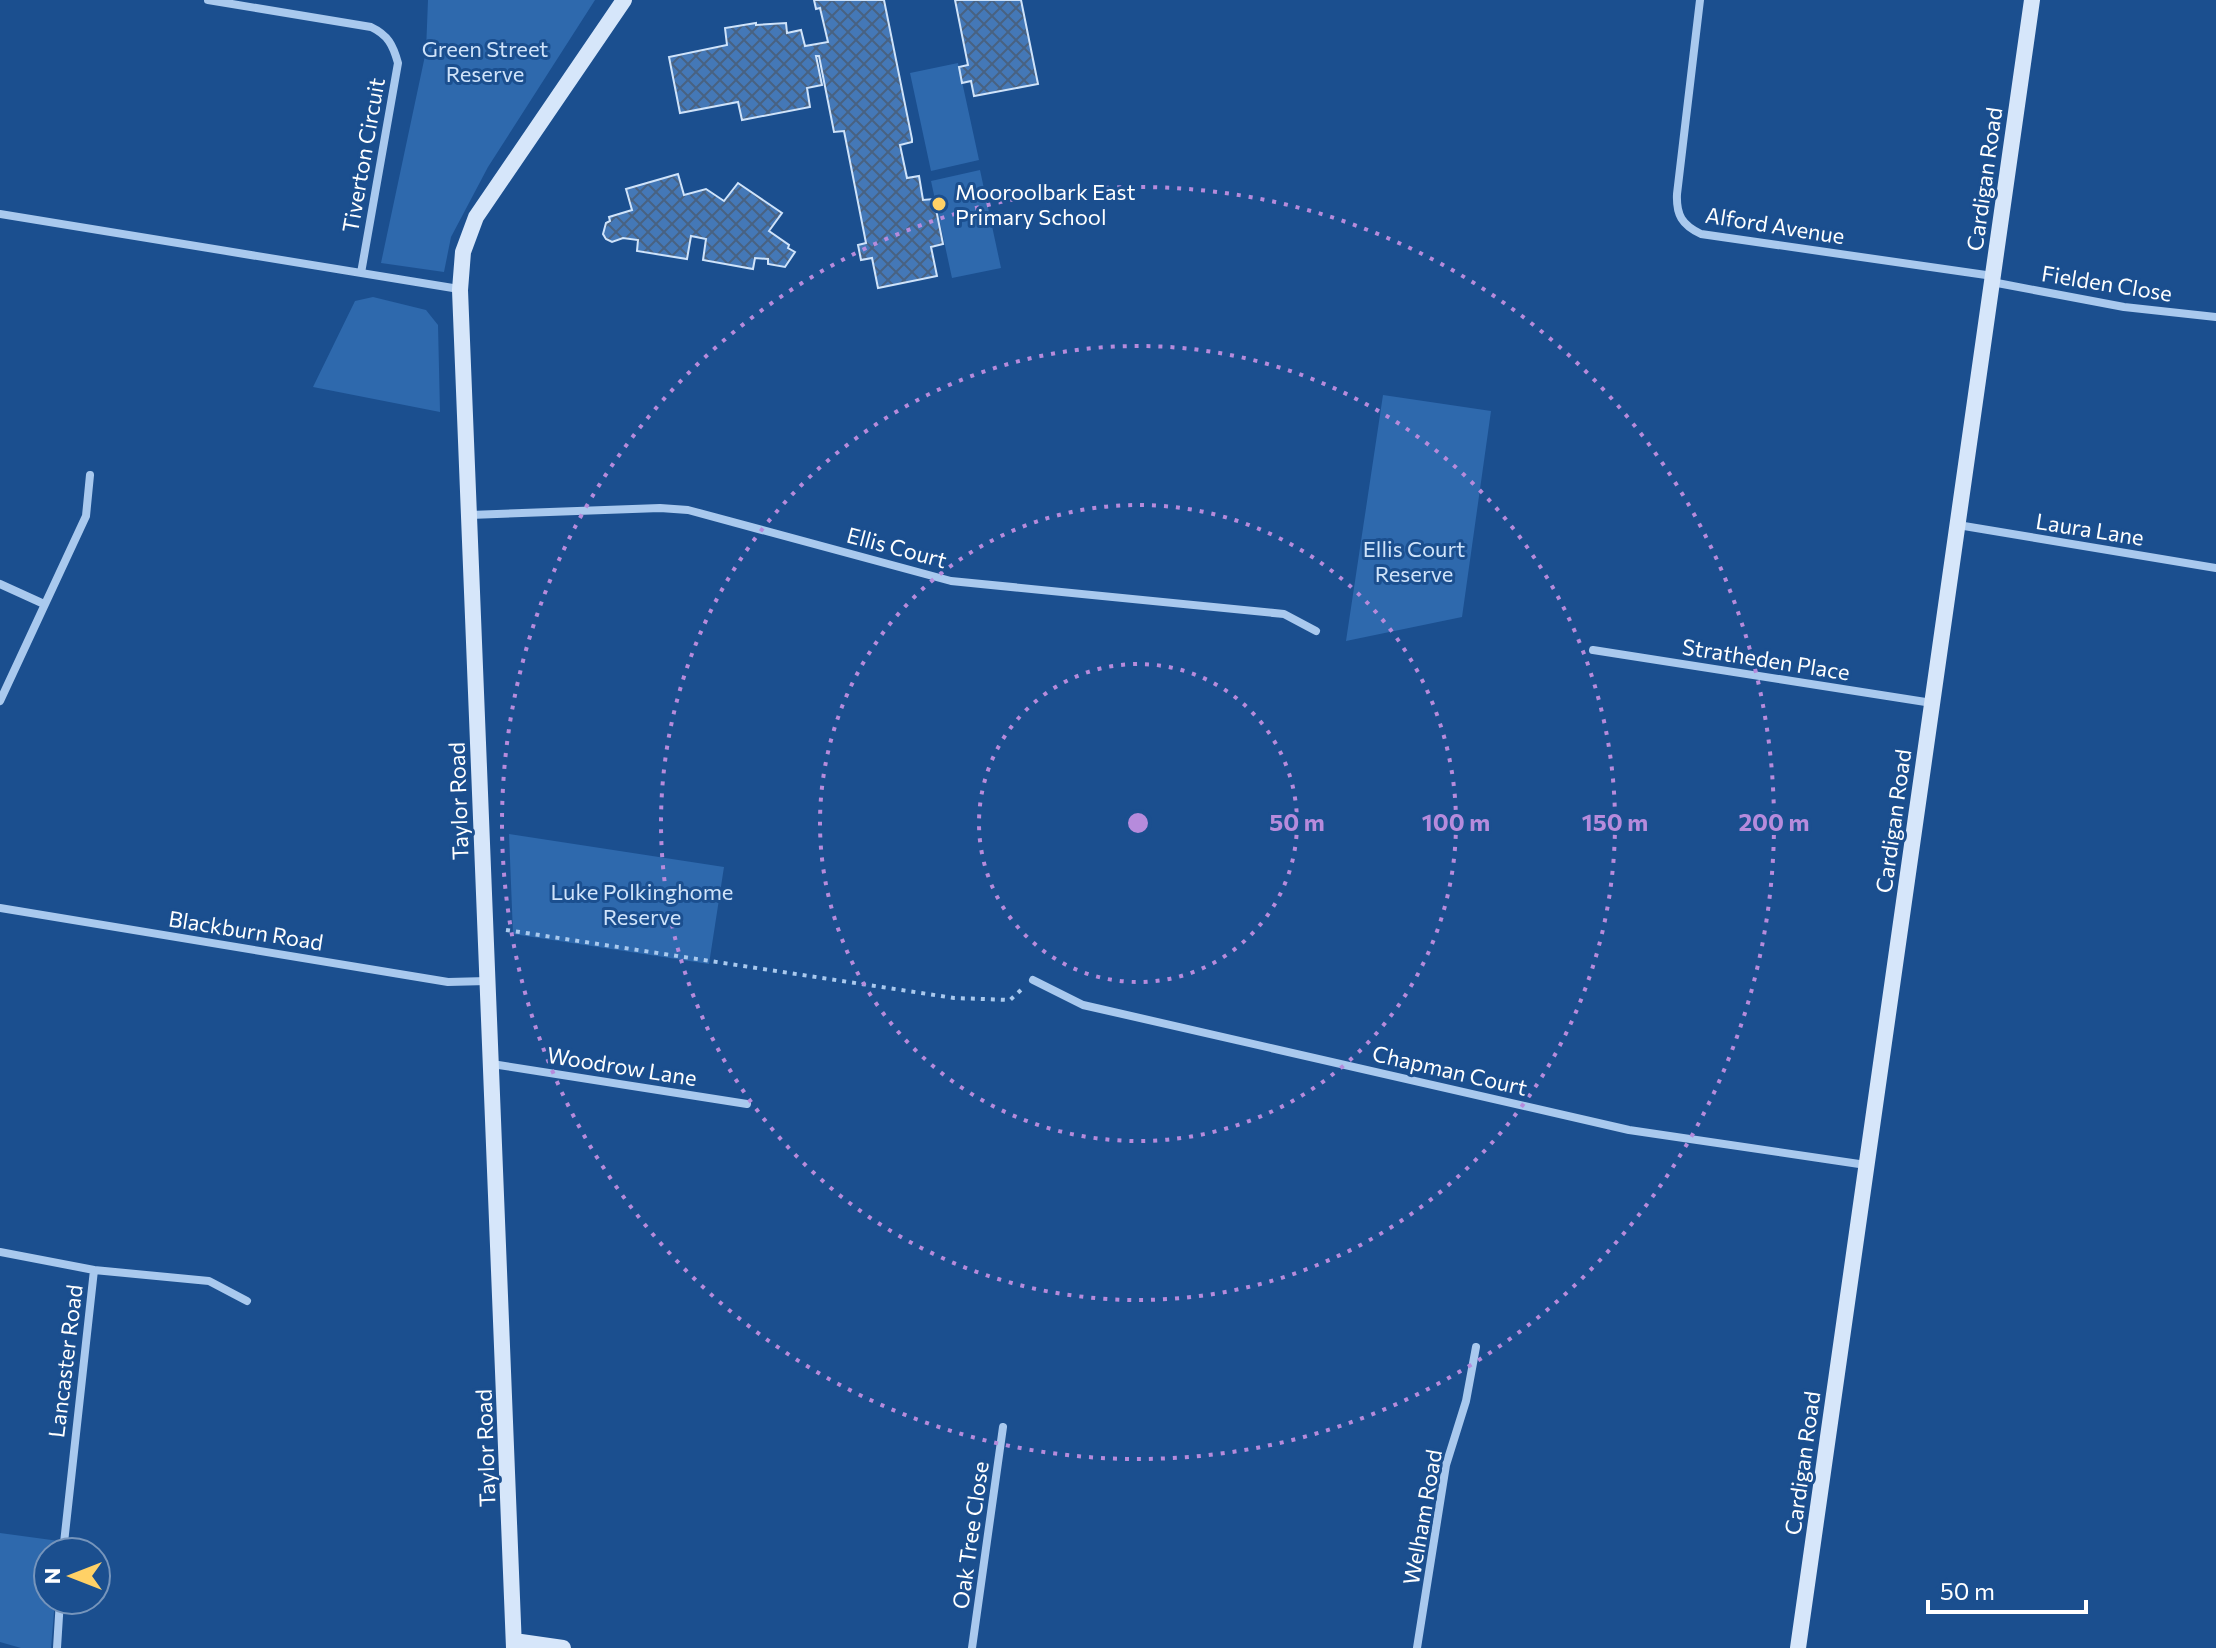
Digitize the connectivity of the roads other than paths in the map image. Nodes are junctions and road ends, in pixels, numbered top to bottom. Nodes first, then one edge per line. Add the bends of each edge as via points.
1 (208, 0) edge
2 (624, 0) edge
3 (1700, 0) edge
4 (2032, 0) edge
5 (0, 214) edge
6 (361, 273) junction
7 (1992, 279) junction
8 (460, 290) junction
9 (2216, 317) edge
10 (90, 475) dead end
11 (470, 515) junction
12 (1958, 525) junction
13 (2216, 568) edge
14 (0, 584) edge
15 (44, 604) junction
16 (1316, 631) dead end
17 (1593, 650) dead end
18 (0, 701) edge
19 (1933, 703) junction
20 (0, 908) edge
21 (1033, 980) road end
22 (487, 981) junction
23 (491, 1064) junction
24 (747, 1104) dead end
25 (1866, 1165) junction
26 (0, 1252) edge
27 (94, 1270) junction
28 (247, 1301) dead end
29 (1476, 1347) dead end
30 (1003, 1427) dead end
31 (65, 1536) edge
32 (59, 1616) edge
33 (514, 1644) edge
34 (57, 1648) edge
35 (563, 1648) edge
36 (972, 1648) edge
37 (1417, 1648) edge
38 (1798, 1648) edge

1 - 6 street, Tiverton Circuit via 371,27 384,33 394,48 398,63
2 - 8 street, Taylor Road via 476,217 463,252
3 - 7 street, Alford Avenue via 1677,194 1681,221 1701,234
4 - 7 street, Cardigan Road
5 - 6 street
6 - 8 street
7 - 9 street, Fielden Close via 2124,307
7 - 12 street, Cardigan Road
8 - 11 street, Taylor Road
10 - 15 street via 86,516
11 - 16 street, Ellis Court via 688,510 951,581 1284,614
11 - 22 street, Taylor Road
12 - 13 street, Laura Lane
12 - 19 street, Cardigan Road
14 - 15 street
15 - 18 street
17 - 19 street, Stratheden Place
19 - 25 street, Cardigan Road
20 - 22 street, Blackburn Road via 448,982
21 - 25 street, Chapman Court via 1083,1005 1629,1130
22 - 23 street, Taylor Road
23 - 24 street, Woodrow Lane
23 - 33 street, Taylor Road
25 - 38 street, Cardigan Road
26 - 27 street, Lancaster Road
27 - 28 street via 209,1281
27 - 31 street, Lancaster Road
29 - 37 street, Welham Road via 1446,1465
30 - 36 street, Oak Tree Close
32 - 34 street
33 - 35 street

